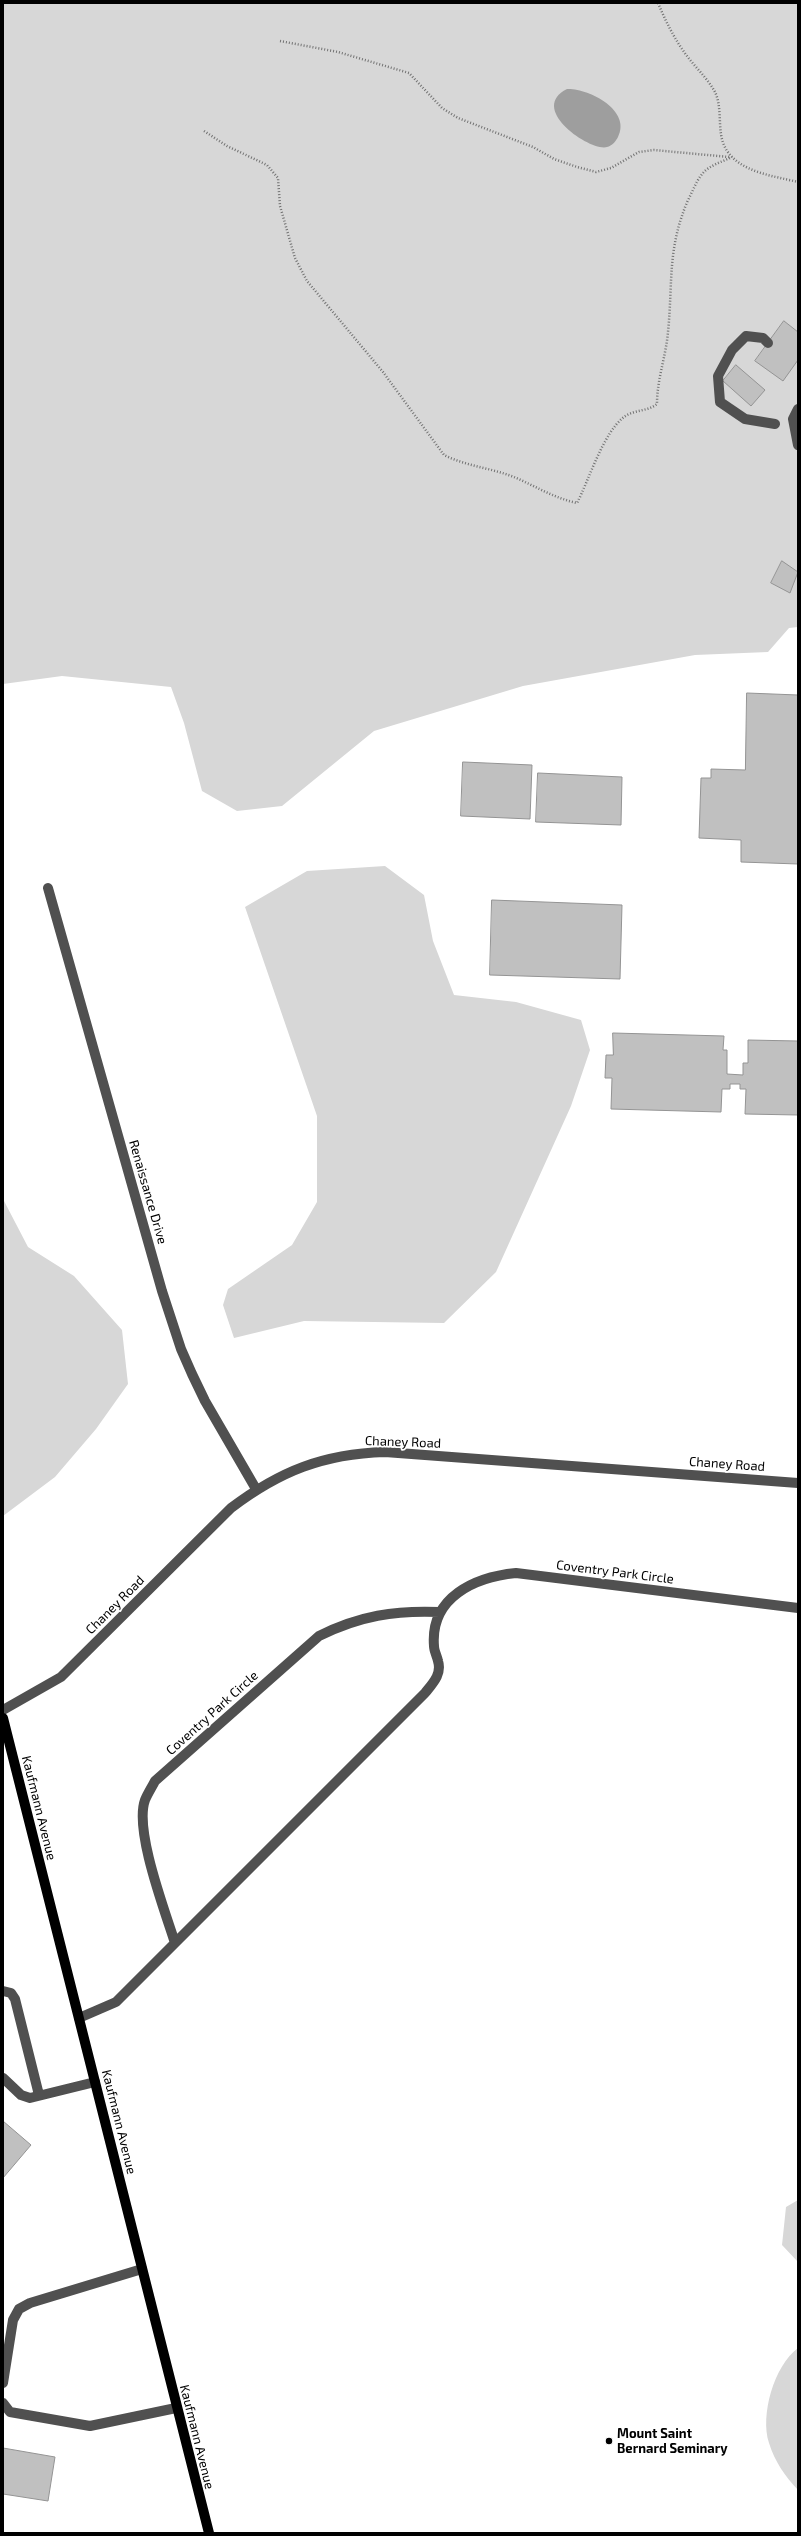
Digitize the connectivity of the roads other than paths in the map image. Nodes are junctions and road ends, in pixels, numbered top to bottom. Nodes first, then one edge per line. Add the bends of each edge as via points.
1 (768, 343) dead end
2 (798, 409) edge
3 (775, 424) dead end
4 (798, 445) edge
5 (48, 888) dead end
6 (798, 1483) edge
7 (256, 1489) junction
8 (798, 1608) edge
9 (440, 1612) junction
10 (3, 1710) edge
11 (3, 1718) edge
12 (175, 1943) junction
13 (3, 1992) edge
14 (79, 2018) junction
15 (3, 2078) edge
16 (95, 2082) junction
17 (39, 2095) junction
18 (142, 2269) junction
19 (3, 2383) edge
20 (3, 2403) edge
21 (176, 2408) junction
22 (209, 2533) edge

1 - 3 street via 763,338 746,336 732,350 718,376 720,402 745,419
2 - 4 street via 793,419
5 - 7 street, Renaissance Drive via 181,1349 205,1401
6 - 7 street, Chaney Road via 385,1452 356,1453 318,1460 283,1474
7 - 10 street, Chaney Road via 231,1508 61,1677
8 - 9 street, Coventry Park Circle via 516,1573 495,1576 461,1589
9 - 12 street, Coventry Park Circle via 435,1624 434,1647 439,1663 438,1677 425,1693
9 - 12 street, Coventry Park Circle via 404,1610 344,1624 319,1636 155,1781 145,1801 145,1835 152,1869
11 - 14 main road, Kaufmann Avenue
12 - 14 street, Coventry Park Circle via 116,2002
13 - 17 street via 11,1993 15,1999
14 - 16 main road, Kaufmann Avenue
15 - 17 street via 21,2095 30,2098
16 - 17 street
16 - 18 main road, Kaufmann Avenue
18 - 19 street via 30,2303 19,2309 13,2320
18 - 21 main road, Kaufmann Avenue
20 - 21 street via 10,2412 90,2426
21 - 22 main road, Kaufmann Avenue

